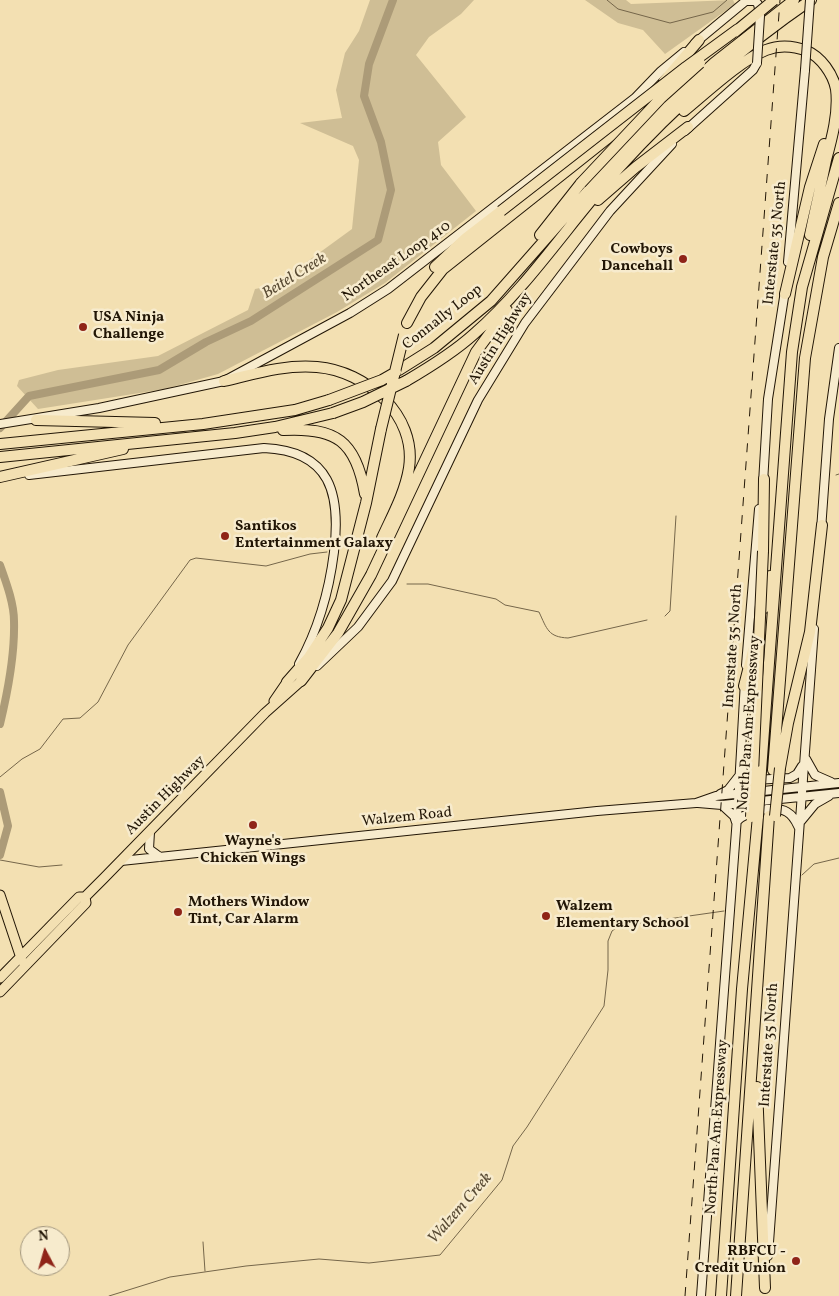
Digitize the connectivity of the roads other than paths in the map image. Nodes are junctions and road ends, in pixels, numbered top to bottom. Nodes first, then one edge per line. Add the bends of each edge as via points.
1 (762, 0) edge
2 (774, 0) edge
3 (793, 0) edge
4 (811, 0) edge
5 (747, 1) edge
6 (760, 13) junction
7 (738, 29) junction
8 (699, 40) junction
9 (837, 97) junction
10 (637, 113) junction
11 (663, 123) junction
12 (688, 127) junction
13 (839, 158) edge
14 (839, 203) edge
15 (837, 216) edge
16 (568, 227) junction
17 (529, 277) junction
18 (508, 281) junction
19 (802, 287) junction
20 (785, 294) junction
21 (407, 323) junction
22 (839, 348) edge
23 (224, 381) junction
24 (36, 420) junction
25 (0, 424) edge
26 (204, 424) junction
27 (235, 433) junction
28 (175, 438) junction
29 (0, 444) edge
30 (3, 457) edge
31 (0, 478) edge
32 (764, 479) junction
33 (780, 493) junction
34 (366, 503) junction
35 (822, 525) junction
36 (360, 592) junction
37 (301, 681) junction
38 (288, 682) junction
39 (744, 686) junction
40 (265, 713) junction
41 (805, 757) junction
42 (740, 766) junction
43 (776, 769) junction
44 (740, 774) junction
45 (837, 783) edge
46 (802, 787) junction
47 (838, 793) edge
48 (739, 794) junction
49 (716, 796) junction
50 (801, 797) junction
51 (696, 803) junction
52 (738, 804) junction
53 (722, 805) junction
54 (755, 816) junction
55 (736, 822) junction
56 (799, 826) junction
57 (150, 832) junction
58 (162, 857) junction
59 (121, 860) junction
60 (0, 895) edge
61 (85, 897) junction
62 (40, 936) junction
63 (14, 938) junction
64 (761, 954) junction
65 (20, 956) junction
66 (24, 967) junction
67 (0, 978) edge
68 (0, 992) edge
69 (724, 1256) junction
70 (765, 1292) edge
71 (701, 1296) edge
72 (716, 1296) edge
73 (721, 1296) edge
74 (736, 1296) edge

1 - 6 main road, Austin Highway
2 - 7 highway, bridge
3 - 10 highway
3 - 18 highway, Connally Loop via 714,63 647,124
4 - 11 highway via 709,80
4 - 20 main road, Interstate 35 North, bridge
5 - 6 main road via 755,1
5 - 8 main road, Northeast Loop 410
6 - 12 main road, Austin Highway, bridge via 753,70
7 - 18 highway, bridge via 661,98 581,183
7 - 21 highway, bridge via 466,238 436,267 416,298
8 - 10 highway
8 - 23 main road, Northeast Loop 410 via 661,71 635,98 388,289
9 - 11 highway via 830,72 812,53 798,48 772,48 751,58 683,112
9 - 19 highway via 836,118
9 - 20 highway via 810,187
10 - 21 highway via 442,269
11 - 16 highway, Connally Loop via 618,168
12 - 16 highway via 636,167
12 - 37 main road, Austin Highway via 610,210 525,323 478,400 392,581 358,627
13 - 19 highway, North Pan Am Expressway
14 - 15 highway, North Pan Am Expressway
15 - 43 highway, North Pan Am Expressway via 819,276 805,358
16 - 17 highway, Connally Loop
17 - 27 highway, Connally Loop, bridge via 475,334 406,381 334,413
17 - 36 highway via 476,352 398,521
18 - 26 highway, Connally Loop, bridge via 463,325 382,380 295,410
19 - 33 highway, North Pan Am Expressway via 791,361
20 - 32 main road, Interstate 35 North via 768,399
21 - 34 highway, bridge
22 - 35 main road, Interstate 35 North
23 - 24 main road, Northeast Loop 410
23 - 36 highway via 291,367 330,368 357,379 382,396 395,410 409,450 409,468 403,493 370,562
24 - 25 main road, Northeast Loop 410
24 - 26 highway
26 - 29 highway, Connally Loop
27 - 28 highway, Connally Loop
27 - 34 highway via 312,430 333,436 347,447 359,464
28 - 30 highway, Connally Loop
28 - 31 highway
31 - 38 main road, Austin Highway via 264,448 286,450 306,457 318,466 334,492 336,538 324,607 317,628
32 - 39 main road, Interstate 35 North
32 - 54 highway, bridge
33 - 39 highway via 767,593
33 - 54 highway, North Pan Am Expressway, bridge via 761,771
34 - 38 highway via 342,600 309,657
35 - 41 main road, Interstate 35 North
35 - 43 highway via 809,638
36 - 37 highway via 338,633
37 - 40 main road, Austin Highway
38 - 40 main road, Austin Highway
39 - 42 main road, Interstate 35 North
40 - 57 main road, Austin Highway
41 - 42 main road via 798,774 785,779 751,780
41 - 45 main road via 815,775
41 - 46 main road, Interstate 35 North
42 - 44 main road, Interstate 35 North
43 - 64 highway, North Pan Am Expressway
44 - 48 main road, Interstate 35 North
44 - 49 main road via 728,790
45 - 46 main road, Walzem Road
46 - 48 main road, Walzem Road
46 - 50 main road, Interstate 35 North
47 - 50 main road, Walzem Road
47 - 56 main road via 815,804
48 - 49 main road, Walzem Road
48 - 52 main road, Interstate 35 North
49 - 51 main road, Walzem Road
50 - 52 main road, Walzem Road
50 - 56 main road, Interstate 35 North
51 - 53 main road, Walzem Road
51 - 58 main road, Walzem Road
52 - 53 main road, Walzem Road
52 - 55 main road, Interstate 35 North
53 - 55 main road
54 - 69 highway, North Pan Am Expressway
55 - 56 main road via 740,816 751,812 781,810 792,816
55 - 71 main road, Interstate 35 North
56 - 70 main road, Interstate 35 North
57 - 58 main road via 149,849
57 - 59 main road, Austin Highway
58 - 59 main road, Walzem Road
59 - 61 main road, Austin Highway
60 - 63 main road
61 - 62 main road, Austin Highway via 79,897
61 - 66 main road, Austin Highway via 86,903
62 - 63 main road via 23,944
62 - 65 main road, Austin Highway
63 - 65 main road
64 - 70 highway via 757,1095
64 - 74 highway, North Pan Am Expressway
65 - 66 main road
65 - 67 main road, Austin Highway
66 - 68 main road, Austin Highway
69 - 72 highway
69 - 73 highway, North Pan Am Expressway

